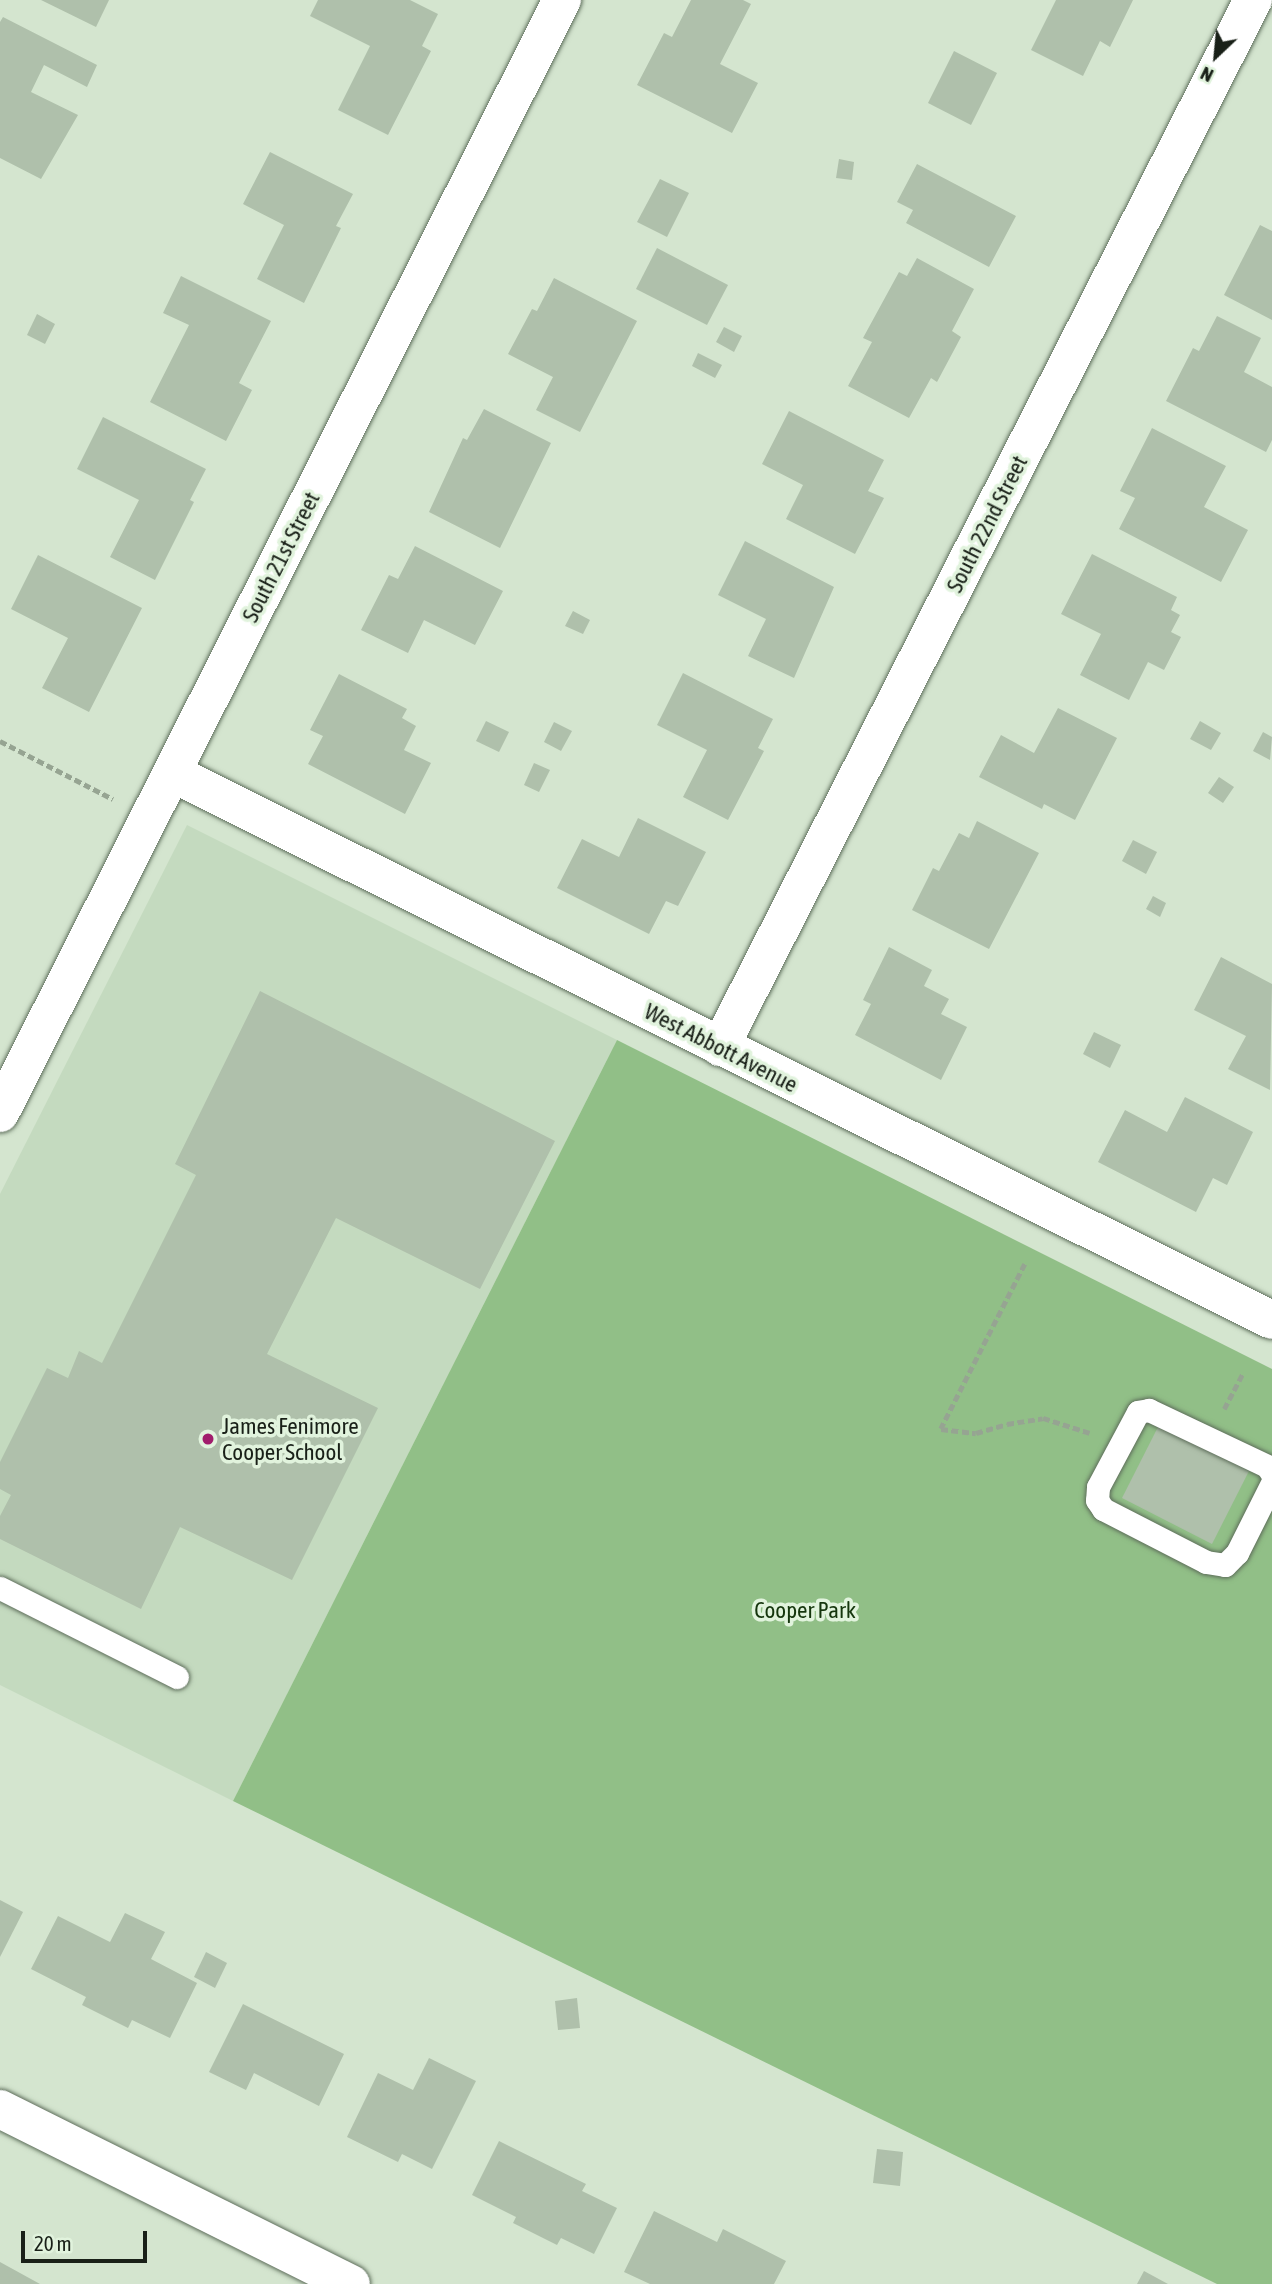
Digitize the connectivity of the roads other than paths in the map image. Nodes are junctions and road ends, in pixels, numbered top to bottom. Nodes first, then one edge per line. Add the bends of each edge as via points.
1 (562, 0) edge
2 (1253, 0) edge
3 (172, 773) junction
4 (720, 1047) junction
5 (0, 1114) edge
6 (1271, 1318) edge
7 (1272, 1474) edge
8 (1272, 1483) edge
9 (0, 1588) edge
10 (177, 1677) dead end
11 (0, 2109) edge
12 (351, 2284) edge

1 - 3 street, South 21st Street
2 - 4 street, South 22nd Street
3 - 4 street, West Abbott Avenue
3 - 5 street, South 21st Street
4 - 6 street, West Abbott Avenue
7 - 8 lane via 1267,1466 1149,1410 1138,1412 1098,1487 1097,1500 1103,1509 1206,1562 1225,1564 1237,1553
9 - 10 lane
11 - 12 street

